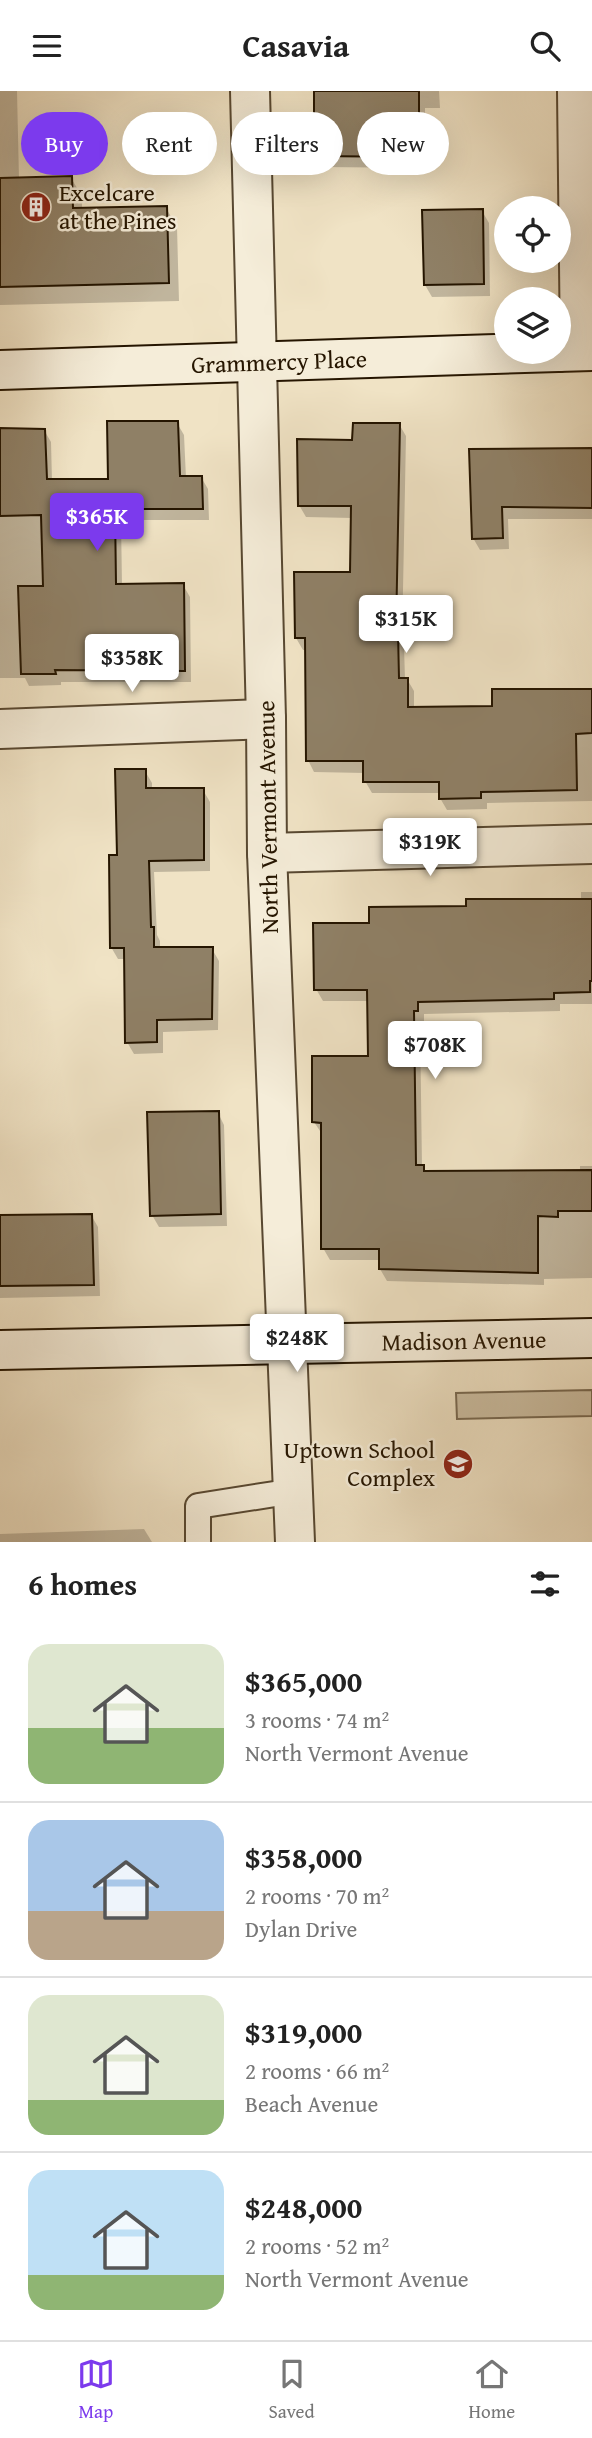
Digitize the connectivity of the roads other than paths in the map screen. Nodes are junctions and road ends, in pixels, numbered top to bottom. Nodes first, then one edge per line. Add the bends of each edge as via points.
1 (250, 91) edge
2 (577, 91) edge
3 (572, 351) edge
4 (257, 363) junction
5 (0, 370) edge
6 (266, 719) junction
7 (0, 729) edge
8 (592, 844) edge
9 (267, 853) junction
10 (592, 1338) edge
11 (288, 1344) junction
12 (0, 1350) edge
13 (293, 1491) junction
14 (198, 1542) edge
15 (295, 1542) edge

1 - 4 street, North Vermont Avenue
2 - 3 street
3 - 4 street, Grammercy Place
4 - 5 street, Grammercy Place
4 - 6 street, North Vermont Avenue
6 - 7 street
6 - 9 street, North Vermont Avenue
8 - 9 street
9 - 11 street, North Vermont Avenue
10 - 11 street, Madison Avenue
11 - 12 street, Madison Avenue
11 - 13 street, North Vermont Avenue
13 - 14 lane via 198,1506
13 - 15 street, North Vermont Avenue

